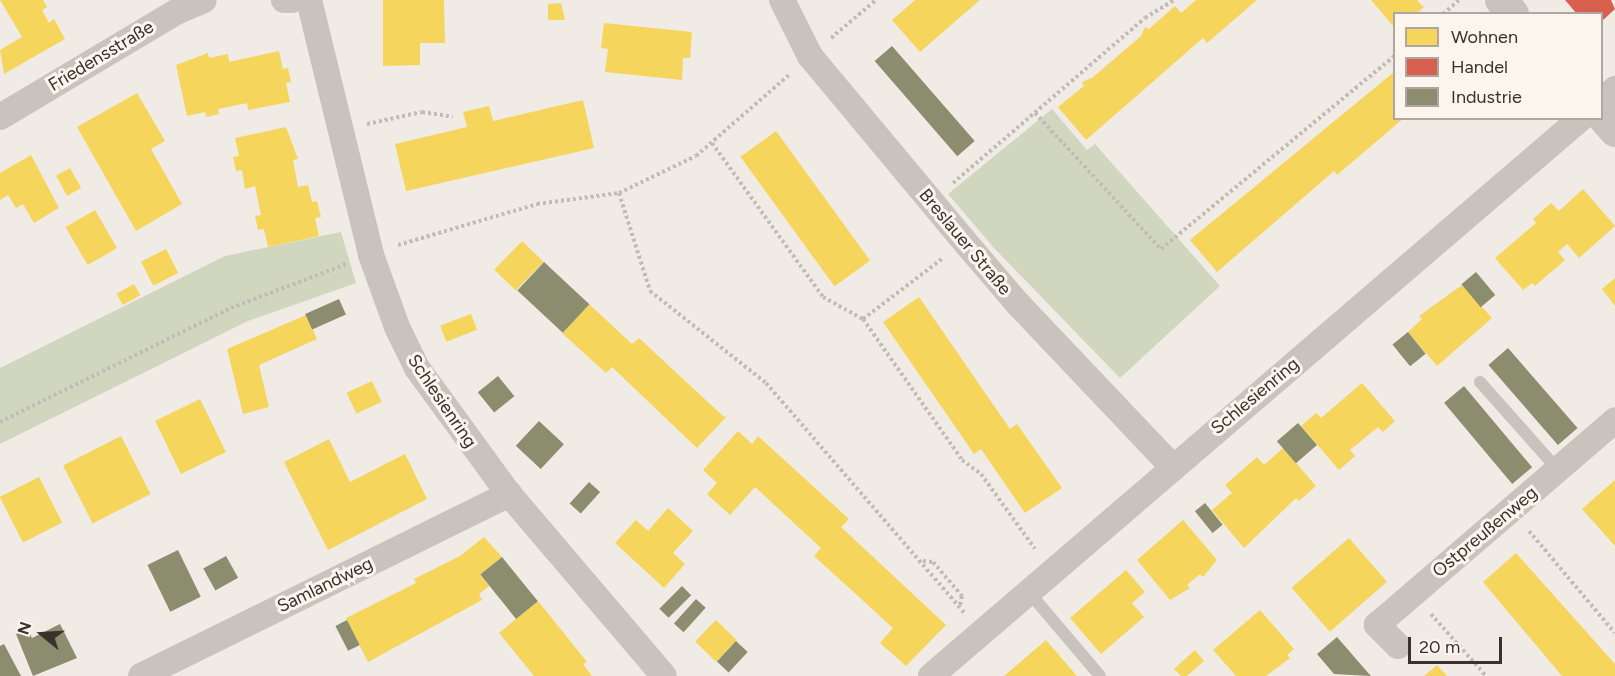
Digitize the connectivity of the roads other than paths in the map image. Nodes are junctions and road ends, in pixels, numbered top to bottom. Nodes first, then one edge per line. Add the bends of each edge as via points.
1 (204, 0) edge
2 (284, 0) edge
3 (292, 0) edge
4 (309, 0) edge
5 (782, 0) edge
6 (1502, 0) edge
7 (1511, 12) edge
8 (1615, 89) edge
9 (1603, 100) edge
10 (0, 117) edge
11 (1603, 117) edge
12 (1579, 120) edge
13 (1615, 132) edge
14 (1480, 382) dead end
15 (1615, 420) edge
16 (1172, 466) junction
17 (1558, 470) junction
18 (508, 494) junction
19 (1028, 591) junction
20 (1398, 646) dead end
21 (141, 676) edge
22 (664, 676) edge
23 (931, 676) edge
24 (1100, 676) edge

1 - 10 street, Friedensstraße via 176,12
2 - 3 street
4 - 18 street, Schlesienring via 371,255 397,327 417,368
5 - 16 street, Breslauer Straße via 810,56 965,242 1018,304
6 - 7 street
8 - 9 street
11 - 13 street
12 - 16 street, Schlesienring
14 - 17 lane
15 - 17 street, Ostpreußenweg
16 - 19 street, Schlesienring
17 - 20 street, Ostpreußenweg via 1377,625
18 - 21 street, Samlandweg
18 - 22 street, Schlesienring
19 - 23 street, Schlesienring
19 - 24 lane

